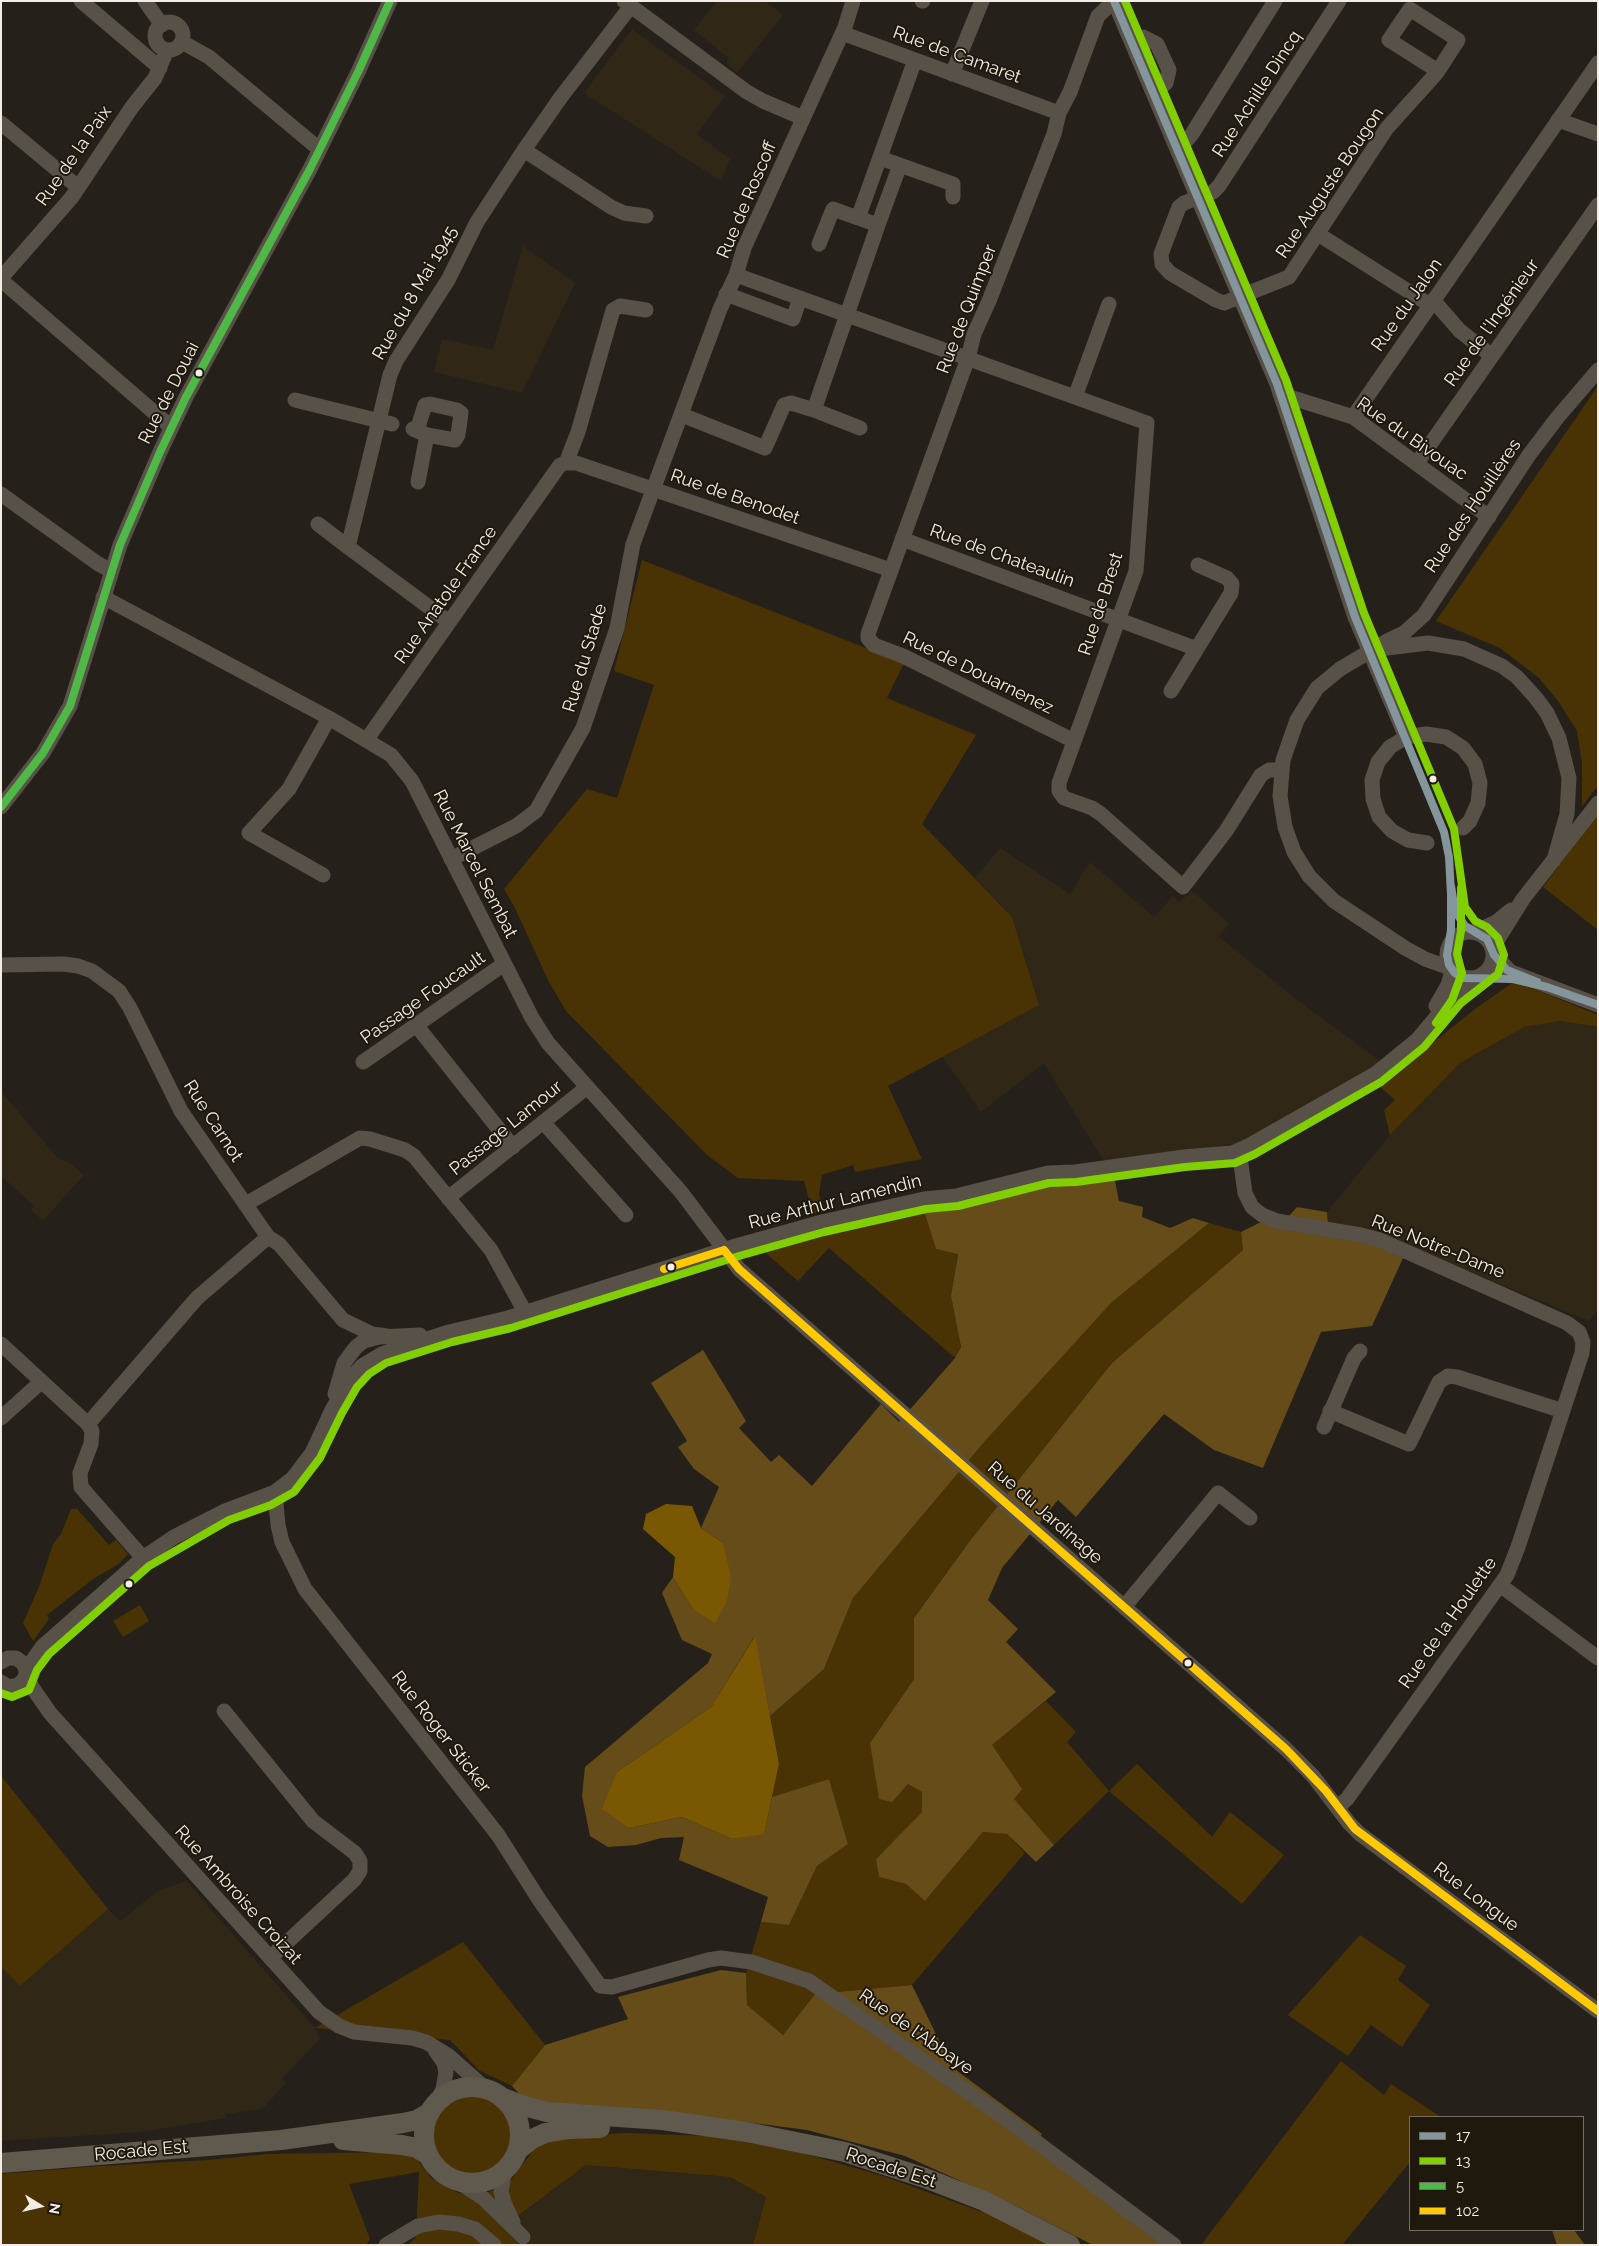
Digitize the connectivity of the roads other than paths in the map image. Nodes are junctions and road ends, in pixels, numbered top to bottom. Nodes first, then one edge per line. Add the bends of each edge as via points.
1 (81, 1) edge
2 (145, 1) edge
3 (390, 1) edge
4 (982, 1) edge
5 (1114, 1) edge
6 (1275, 1) edge
7 (1339, 1) edge
8 (853, 2) edge
9 (628, 4) edge
10 (162, 25) junction
11 (842, 33) junction
12 (1137, 39) junction
13 (182, 42) junction
14 (167, 50) junction
15 (915, 60) junction
16 (1598, 63) edge
17 (160, 68) junction
18 (1438, 71) junction
19 (952, 74) junction
20 (1153, 93) junction
21 (1059, 113) junction
22 (803, 118) junction
23 (1558, 120) junction
24 (1, 123) edge
25 (1598, 134) edge
26 (1176, 144) junction
27 (319, 149) junction
28 (524, 150) junction
29 (880, 158) junction
30 (900, 165) junction
31 (78, 187) junction
32 (953, 197) dead end
33 (1198, 198) junction
34 (1598, 205) edge
35 (646, 216) dead end
36 (858, 218) junction
37 (878, 225) junction
38 (1318, 234) junction
39 (819, 244) dead end
40 (736, 275) junction
41 (1, 279) edge
42 (726, 294) junction
43 (1240, 297) junction
44 (800, 298) junction
45 (1432, 303) junction
46 (1109, 304) dead end
47 (646, 310) dead end
48 (849, 315) junction
49 (1492, 356) junction
50 (968, 358) junction
51 (1598, 370) edge
52 (1280, 394) junction
53 (1075, 397) junction
54 (295, 400) dead end
55 (814, 410) junction
56 (682, 415) junction
57 (1353, 417) junction
58 (385, 423) junction
59 (171, 427) junction
60 (860, 428) dead end
61 (419, 431) dead end
62 (1417, 463) junction
63 (561, 467) junction
64 (418, 482) dead end
65 (653, 490) junction
66 (1, 494) edge
67 (1489, 517) junction
68 (318, 524) dead end
69 (902, 539) junction
70 (348, 547) junction
71 (1198, 565) dead end
72 (891, 570) junction
73 (111, 571) junction
74 (103, 597) junction
75 (1118, 619) junction
76 (449, 622) junction
77 (868, 638) joint
78 (1197, 649) junction
79 (1370, 650) junction
80 (1170, 691) dead end
81 (328, 718) junction
82 (1406, 737) junction
83 (366, 739) junction
84 (1074, 741) junction
85 (1281, 770) junction
86 (1598, 803) edge
87 (1, 807) edge
88 (1463, 828) dead end
89 (1427, 843) dead end
90 (451, 859) junction
91 (1554, 860) junction
92 (323, 875) dead end
93 (1523, 899) junction
94 (1475, 932) junction
95 (1449, 946) junction
96 (1415, 953) junction
97 (1493, 953) junction
98 (504, 964) junction
99 (1, 965) edge
100 (1451, 969) junction
101 (1478, 977) junction
102 (1547, 987) junction
103 (1598, 1005) edge
104 (416, 1025) junction
105 (1403, 1052) junction
106 (363, 1062) dead end
107 (586, 1088) junction
108 (543, 1122) junction
109 (512, 1147) junction
110 (1239, 1150) junction
111 (448, 1198) junction
112 (246, 1204) junction
113 (626, 1215) dead end
114 (268, 1237) junction
115 (724, 1250) junction
116 (525, 1312) junction
117 (343, 1320) junction
118 (1575, 1328) joint
119 (449, 1332) junction
120 (387, 1336) junction
121 (1, 1344) edge
122 (356, 1347) junction
123 (1360, 1351) dead end
124 (349, 1381) junction
125 (42, 1382) junction
126 (333, 1408) junction
127 (1330, 1411) junction
128 (1562, 1411) junction
129 (1, 1418) edge
130 (88, 1424) junction
131 (1324, 1427) dead end
132 (275, 1492) junction
133 (1250, 1518) dead end
134 (143, 1558) junction
135 (1500, 1585) junction
136 (1124, 1607) junction
137 (54, 1636) junction
138 (7, 1658) edge
139 (1598, 1658) edge
140 (26, 1672) junction
141 (5, 1685) edge
142 (224, 1711) dead end
143 (50, 1713) junction
144 (1338, 1807) junction
145 (270, 1958) junction
146 (600, 1986) joint
147 (1598, 2011) edge
148 (431, 2045) junction
149 (493, 2093) junction
150 (433, 2107) junction
151 (700, 2126) junction
152 (271, 2141) junction
153 (517, 2151) junction
154 (428, 2155) junction
155 (1, 2163) edge
156 (505, 2169) junction
157 (455, 2180) junction
158 (526, 2241) edge
159 (386, 2245) edge
160 (494, 2245) edge
161 (1070, 2245) edge
162 (1174, 2245) edge

1 - 17 street
2 - 10 street
3 - 27 street, Rue de Douai
4 - 19 street
5 - 12 street
5 - 21 street, Rue de Quimper via 1098,16
6 - 26 street via 1192,134
7 - 33 street, Rue Achille Dincq via 1219,186
8 - 11 street, Rue de Roscoff
9 - 22 street via 762,102
9 - 28 street, Rue du 8 Mai 1945
10 - 13 street via 171,23 179,27
10 - 14 street via 156,38
11 - 15 street, Rue de Camaret
11 - 22 street, Rue de Roscoff
12 - 20 street
12 - 20 street via 1156,44 1169,70 1166,83
13 - 14 street
13 - 27 street via 209,57
14 - 17 street, Rue de la Paix
15 - 19 street, Rue de Camaret
15 - 29 street
16 - 23 street, Rue du Jalon
17 - 31 street, Rue de la Paix
18 - 18 street, Rue Auguste Bougon via 1458,40 1410,9 1389,40
18 - 38 street, Rue Auguste Bougon via 1392,122
19 - 21 street, Rue de Camaret
20 - 26 street
21 - 50 street, Rue de Quimper via 1054,134 974,334
22 - 40 street, Rue de Roscoff via 744,248
23 - 25 street
23 - 45 street, Rue du Jalon
24 - 31 street
26 - 33 street
27 - 59 street, Rue de Douai
28 - 35 street via 611,207 624,213
28 - 58 street, Rue du 8 Mai 1945 via 477,222 448,280 392,368
29 - 30 street
29 - 36 street
30 - 32 street via 953,184
30 - 37 street
31 - 41 street, Rue de la Paix
33 - 43 street
33 - 43 street, Rue Achille Dincq via 1179,207 1161,251 1162,264 1170,274 1218,302
34 - 49 street, Rue de l'Ingénieur
36 - 37 street
36 - 39 street via 834,209
37 - 48 street
38 - 43 street, Rue Auguste Bougon via 1289,277
38 - 45 street
40 - 42 street, Rue de Roscoff
40 - 44 street
41 - 59 street
42 - 44 street via 792,319
42 - 56 street, Rue de Roscoff
43 - 52 street
44 - 48 street
45 - 49 street
45 - 57 street, Rue du Jalon
46 - 53 street
47 - 63 street, Rue Anatole France via 620,306 612,313 578,432
48 - 50 street
48 - 55 street
49 - 62 street, Rue de l'Ingénieur
50 - 53 street
50 - 69 street, Rue de Quimper
51 - 67 street, Rue des Houillères via 1542,437
52 - 57 street, Rue du Bivouac
52 - 79 street via 1355,617
53 - 75 street, Rue de Brest via 1147,422 1137,565
54 - 58 street
55 - 56 street via 791,403 784,405 766,448
55 - 60 street
56 - 65 street, Rue du Stade
57 - 62 street, Rue du Bivouac
58 - 70 street, Rue du 8 Mai 1945
59 - 73 street, Rue de Douai
61 - 64 street
62 - 67 street, Rue du Bivouac
63 - 65 street, Rue de Benodet via 576,463
63 - 76 street, Rue Anatole France
65 - 72 street, Rue de Benodet
65 - 90 street, Rue du Stade via 633,544 612,643 587,719 578,736 536,811 516,826
66 - 73 street
67 - 79 street, Rue des Houillères via 1424,615 1404,633
68 - 70 street
69 - 72 street, Rue de Quimper
69 - 75 street, Rue de Chateaulin
70 - 76 street
71 - 78 street via 1227,578 1232,588
72 - 77 street, Rue de Quimper
73 - 74 street, Rue de Douai
74 - 81 street, Rue Marcel Sembat
74 - 87 street, Rue de Douai via 70,706 43,754
75 - 78 street, Rue de Chateaulin
75 - 84 street, Rue de Brest
76 - 83 street, Rue Anatole France
77 - 84 street, Rue de Douarnenez via 874,645 904,656
78 - 80 street
79 - 82 street
79 - 85 street, Rue des Houillères via 1326,679 1310,697 1288,741
79 - 91 street via 1428,644 1464,649 1502,666 1533,694 1555,728 1568,769 1568,804
81 - 83 street, Rue Marcel Sembat
81 - 92 street via 289,789 249,833
82 - 88 street via 1426,734 1446,737 1463,748 1474,764 1480,783 1478,803
82 - 89 street via 1390,747 1378,762 1372,780 1372,799 1379,816 1392,831 1408,840
83 - 90 street, Rue Marcel Sembat via 391,755 407,774
84 - 85 street, Rue de Brest via 1059,783 1059,791 1064,798 1101,814 1183,887 1226,831 1261,775 1268,770
85 - 96 street, Rue des Houillères via 1280,796 1285,826 1294,852 1309,876 1334,901
86 - 91 street
90 - 98 street, Rue Marcel Sembat
91 - 93 street
93 - 94 street via 1496,922
93 - 97 street
94 - 95 street via 1460,934
94 - 97 street via 1487,939
95 - 96 street
95 - 100 street via 1446,955
96 - 100 street, Rue des Houillères
97 - 101 street via 1490,968
97 - 102 street via 1511,972
98 - 104 street, Passage Foucault
98 - 107 street, Rue Marcel Sembat via 548,1043
99 - 112 street, Rue Carnot via 78,966 92,971 119,991 181,1111
100 - 101 street via 1463,978
100 - 105 street via 1443,995
101 - 102 street via 1508,978
101 - 105 street via 1454,996 1423,1034
102 - 103 street
104 - 106 street, Passage Foucault
104 - 109 street
105 - 110 street, Rue Arthur Lamendin via 1362,1082
107 - 108 street, Passage Lamour
107 - 115 street, Rue Marcel Sembat via 681,1192
108 - 109 street, Passage Lamour
108 - 113 street
109 - 111 street, Passage Lamour
110 - 115 street, Rue Arthur Lamendin via 1120,1167 1048,1173 963,1194 924,1199 822,1222
110 - 118 street, Rue Notre-Dame via 1246,1193 1252,1207 1262,1215 1277,1221 1380,1240
111 - 112 street via 410,1153 365,1138
111 - 116 street via 494,1254
112 - 114 street, Rue Carnot
114 - 117 street, Rue Carnot via 279,1244
114 - 130 street via 197,1298
115 - 116 street, Rue Arthur Lamendin
115 - 136 street, Rue du Jardinage via 739,1269
116 - 119 street, Rue Arthur Lamendin
117 - 120 street, Rue Carnot via 372,1334
117 - 122 street
118 - 128 street, Rue de la Houlette via 1582,1337 1583,1347
119 - 120 street
119 - 124 street via 382,1354 362,1366
120 - 122 street via 364,1341
121 - 125 street
122 - 124 street
122 - 126 street via 344,1363
123 - 127 street
124 - 126 street
125 - 129 street
125 - 130 street
126 - 132 street via 307,1461
127 - 128 street via 1409,1444 1439,1382 1448,1376
127 - 131 street
128 - 135 street, Rue de la Houlette via 1517,1552
130 - 134 street via 92,1431 91,1444 80,1473 81,1487
132 - 134 street via 174,1537
132 - 146 street, Rue Roger Sticker via 282,1542 306,1589 498,1835
133 - 136 street via 1218,1493
134 - 137 street
135 - 139 street
135 - 144 street, Rue de la Houlette via 1347,1799
136 - 144 street, Rue du Jardinage via 1293,1755
137 - 138 street via 27,1653
137 - 140 street via 38,1652
138 - 140 street, Rue Ambroise Croizat via 22,1662
140 - 141 street via 22,1683
140 - 143 street, Rue Ambroise Croizat
141 - 143 street, Rue Ambroise Croizat
142 - 145 street via 313,1821 355,1853 360,1861 360,1871 354,1880
143 - 145 street, Rue Ambroise Croizat
144 - 147 street, Rue Longue via 1360,1834
145 - 148 street, Rue Ambroise Croizat via 314,2007 339,2026 363,2033 412,2038
146 - 162 street, Rue de l'Abbaye via 612,1987 721,1958 751,1962 809,1981 995,2111
148 - 149 street, Rue Ambroise Croizat
148 - 150 street via 446,2072 443,2089
149 - 150 main road via 462,2087 446,2094
149 - 151 main road via 547,2112 654,2119
149 - 153 main road via 512,2109 517,2119 520,2135
150 - 152 main road via 417,2120 403,2123
150 - 154 main road via 423,2134
151 - 153 main road via 553,2131 537,2136
151 - 161 main road, Rocade Est via 820,2146 887,2165 984,2201
152 - 154 main road via 386,2143 410,2146
152 - 155 main road, Rocade Est
153 - 156 main road
154 - 157 main road via 441,2172
156 - 157 main road via 482,2182
156 - 158 street via 502,2199
157 - 158 street via 483,2198
159 - 160 street via 418,2226 439,2222 475,2229

